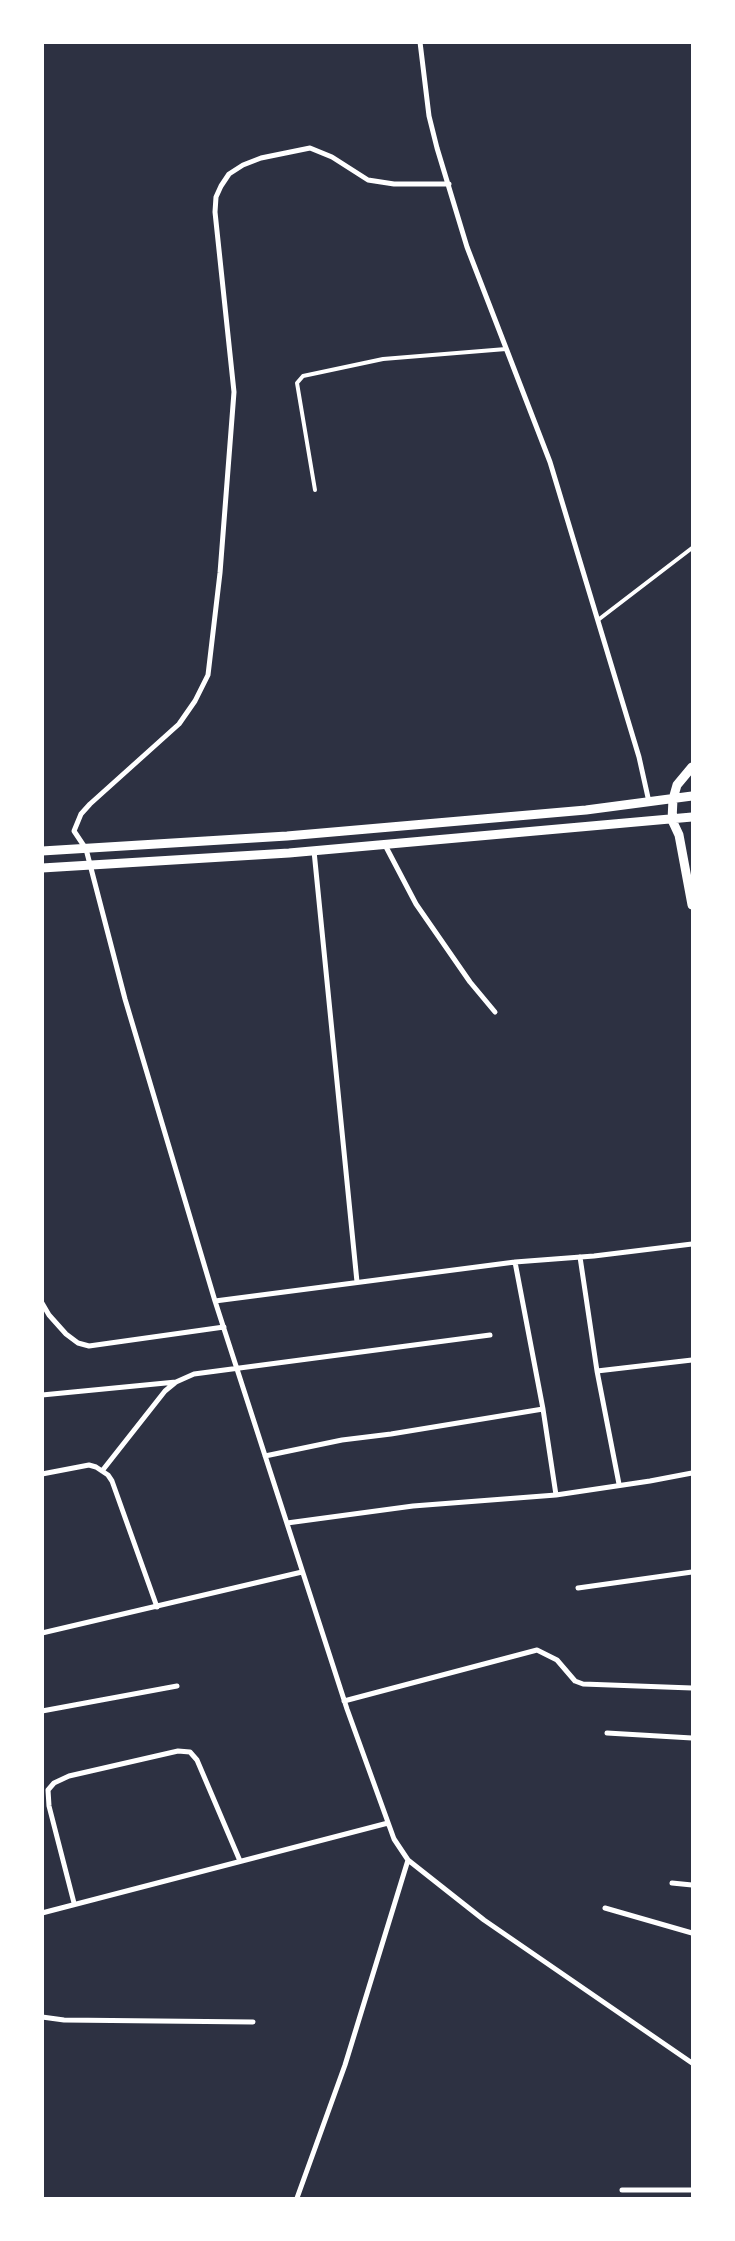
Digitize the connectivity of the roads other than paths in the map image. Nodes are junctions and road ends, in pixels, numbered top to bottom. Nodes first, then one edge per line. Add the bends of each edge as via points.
1 (420, 42) edge
2 (449, 184) junction
3 (506, 349) junction
4 (315, 490) dead end
5 (692, 548) edge
6 (598, 620) junction
7 (692, 767) edge
8 (692, 796) edge
9 (673, 798) junction
10 (649, 802) junction
11 (692, 817) edge
12 (672, 820) junction
13 (385, 845) junction
14 (86, 849) junction
15 (42, 851) edge
16 (314, 851) junction
17 (90, 866) junction
18 (42, 868) edge
19 (692, 905) edge
20 (495, 1012) dead end
21 (692, 1244) edge
22 (580, 1257) junction
23 (515, 1262) junction
24 (357, 1282) junction
25 (215, 1301) junction
26 (42, 1302) edge
27 (224, 1327) junction
28 (490, 1335) dead end
29 (692, 1360) edge
30 (237, 1368) junction
31 (597, 1371) junction
32 (176, 1382) junction
33 (42, 1394) edge
34 (543, 1409) junction
35 (265, 1456) junction
36 (102, 1471) junction
37 (692, 1473) edge
38 (42, 1474) edge
39 (619, 1484) junction
40 (556, 1495) junction
41 (287, 1524) junction
42 (302, 1572) junction
43 (692, 1572) edge
44 (578, 1588) dead end
45 (157, 1607) junction
46 (42, 1633) edge
47 (177, 1686) dead end
48 (692, 1688) edge
49 (344, 1700) junction
50 (42, 1711) edge
51 (606, 1734) dead end
52 (692, 1738) edge
53 (45, 1790) edge
54 (388, 1823) junction
55 (408, 1860) junction
56 (240, 1861) junction
57 (672, 1883) dead end
58 (692, 1885) edge
59 (74, 1903) junction
60 (605, 1908) dead end
61 (42, 1913) edge
62 (692, 1932) edge
63 (42, 2017) edge
64 (253, 2022) dead end
65 (692, 2063) edge
66 (622, 2190) dead end
67 (692, 2190) edge
68 (297, 2198) edge

1 - 2 street via 429,116
2 - 3 street via 467,247
2 - 14 street via 394,184 368,180 332,157 310,148 243,165 229,174 221,186 215,212 234,392 222,555 208,676 178,724 81,814 74,830
3 - 4 lane via 382,359 303,376 297,383
3 - 6 street via 550,462
5 - 6 lane
6 - 10 street via 640,757
7 - 9 street via 677,786
8 - 9 street
9 - 10 street
9 - 12 street
10 - 14 street via 288,836
11 - 12 street
12 - 13 street
12 - 19 street via 679,835
13 - 16 street
13 - 20 street via 416,904
14 - 15 street
14 - 17 street
16 - 17 street
16 - 24 street
17 - 18 street
17 - 25 street via 125,999
21 - 22 street
22 - 23 street
22 - 31 street
23 - 24 street
23 - 34 street
24 - 25 street
25 - 27 street
26 - 27 street via 66,1334 89,1346
27 - 30 street
28 - 30 street
29 - 31 street
30 - 32 street via 194,1374
30 - 35 street
31 - 39 street
32 - 33 street
32 - 36 street via 165,1391
34 - 35 street via 342,1440
34 - 40 street
35 - 41 street
36 - 38 street via 89,1465
36 - 45 street via 112,1481
37 - 39 street via 650,1482
39 - 40 street
40 - 41 street via 413,1506
41 - 42 street
42 - 45 street
42 - 49 street
43 - 44 street
45 - 46 street
47 - 50 street
48 - 49 street via 583,1684 575,1681 557,1660 537,1650
49 - 54 street
51 - 52 street
53 - 56 street via 68,1776 178,1751 190,1752 197,1760
53 - 59 street
54 - 55 street
54 - 56 street
55 - 65 street via 484,1920
55 - 68 street via 345,2065
56 - 59 street
57 - 58 street
59 - 61 street
60 - 62 street
63 - 64 street
66 - 67 street

